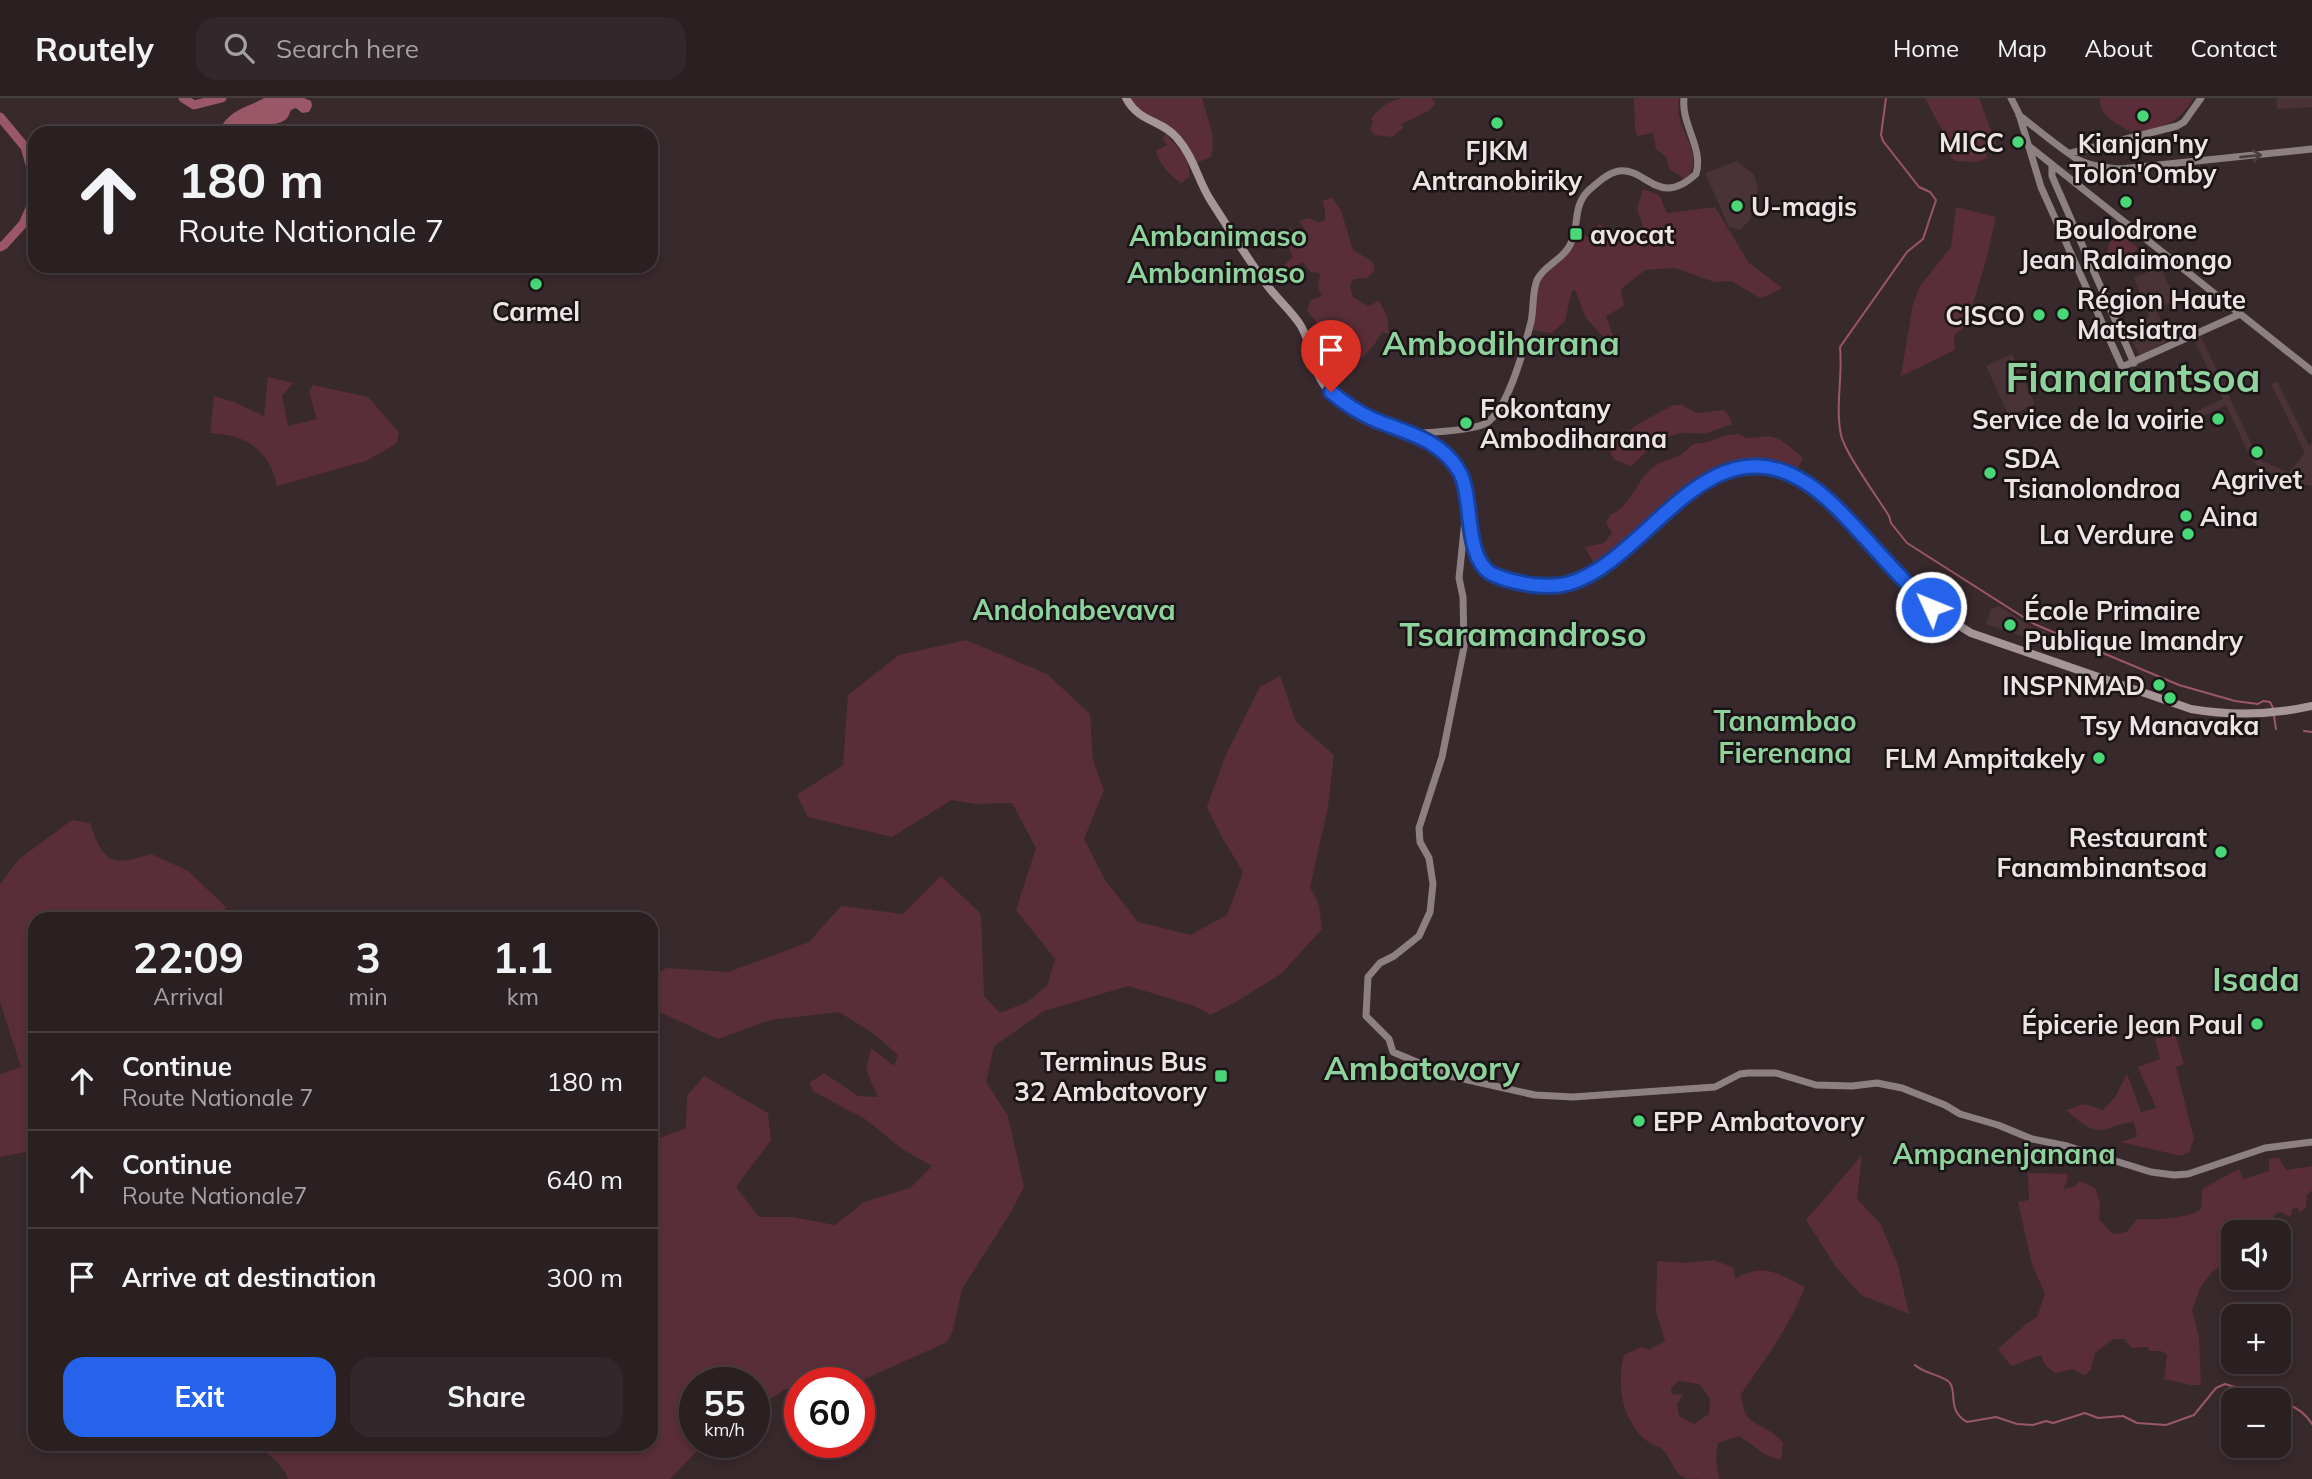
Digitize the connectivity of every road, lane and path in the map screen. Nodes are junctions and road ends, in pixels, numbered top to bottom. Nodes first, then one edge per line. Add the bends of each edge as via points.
1 (1126, 98) edge
2 (1684, 98) edge
3 (2011, 98) edge
4 (2202, 98) edge
5 (2019, 114) junction
6 (2030, 147) junction
7 (2312, 149) edge
8 (2071, 153) junction
9 (2052, 166) junction
10 (2240, 314) junction
11 (2134, 363) junction
12 (2312, 371) edge
13 (1414, 434) junction
14 (1468, 514) junction
15 (2312, 706) edge
16 (2312, 1142) edge

1 - 13 main road via 1137,114 1166,128 1185,148 1211,201 1267,285 1303,329 1324,385 1372,419
2 - 13 street via 1684,117 1699,161 1696,174 1680,185 1658,188 1619,171 1590,189 1578,206 1568,249 1538,278 1514,379 1494,416 1482,425
3 - 5 street
4 - 8 street via 2177,126
5 - 6 street
5 - 8 street
6 - 9 street
6 - 11 street via 2041,187 2122,367
8 -> 7 street via 2078,159 2120,169
9 - 10 street
9 - 11 street via 2070,220
10 - 11 street
10 - 12 street
13 - 14 main road via 1433,443 1461,473
14 - 15 main road via 1477,553 1489,572 1521,583 1561,585 1603,566 1705,481 1738,469 1774,468 1826,497 1912,590 1970,633 2191,709 2263,714
14 - 16 street via 1460,563 1464,647 1452,719 1419,828 1433,884 1428,918 1419,936 1367,976 1366,1016 1389,1039 1393,1052 1450,1076 1535,1095 1573,1097 1715,1087 1748,1073 1776,1073 1816,1085 1877,1083 1902,1088 2032,1139 2174,1175 2265,1148

